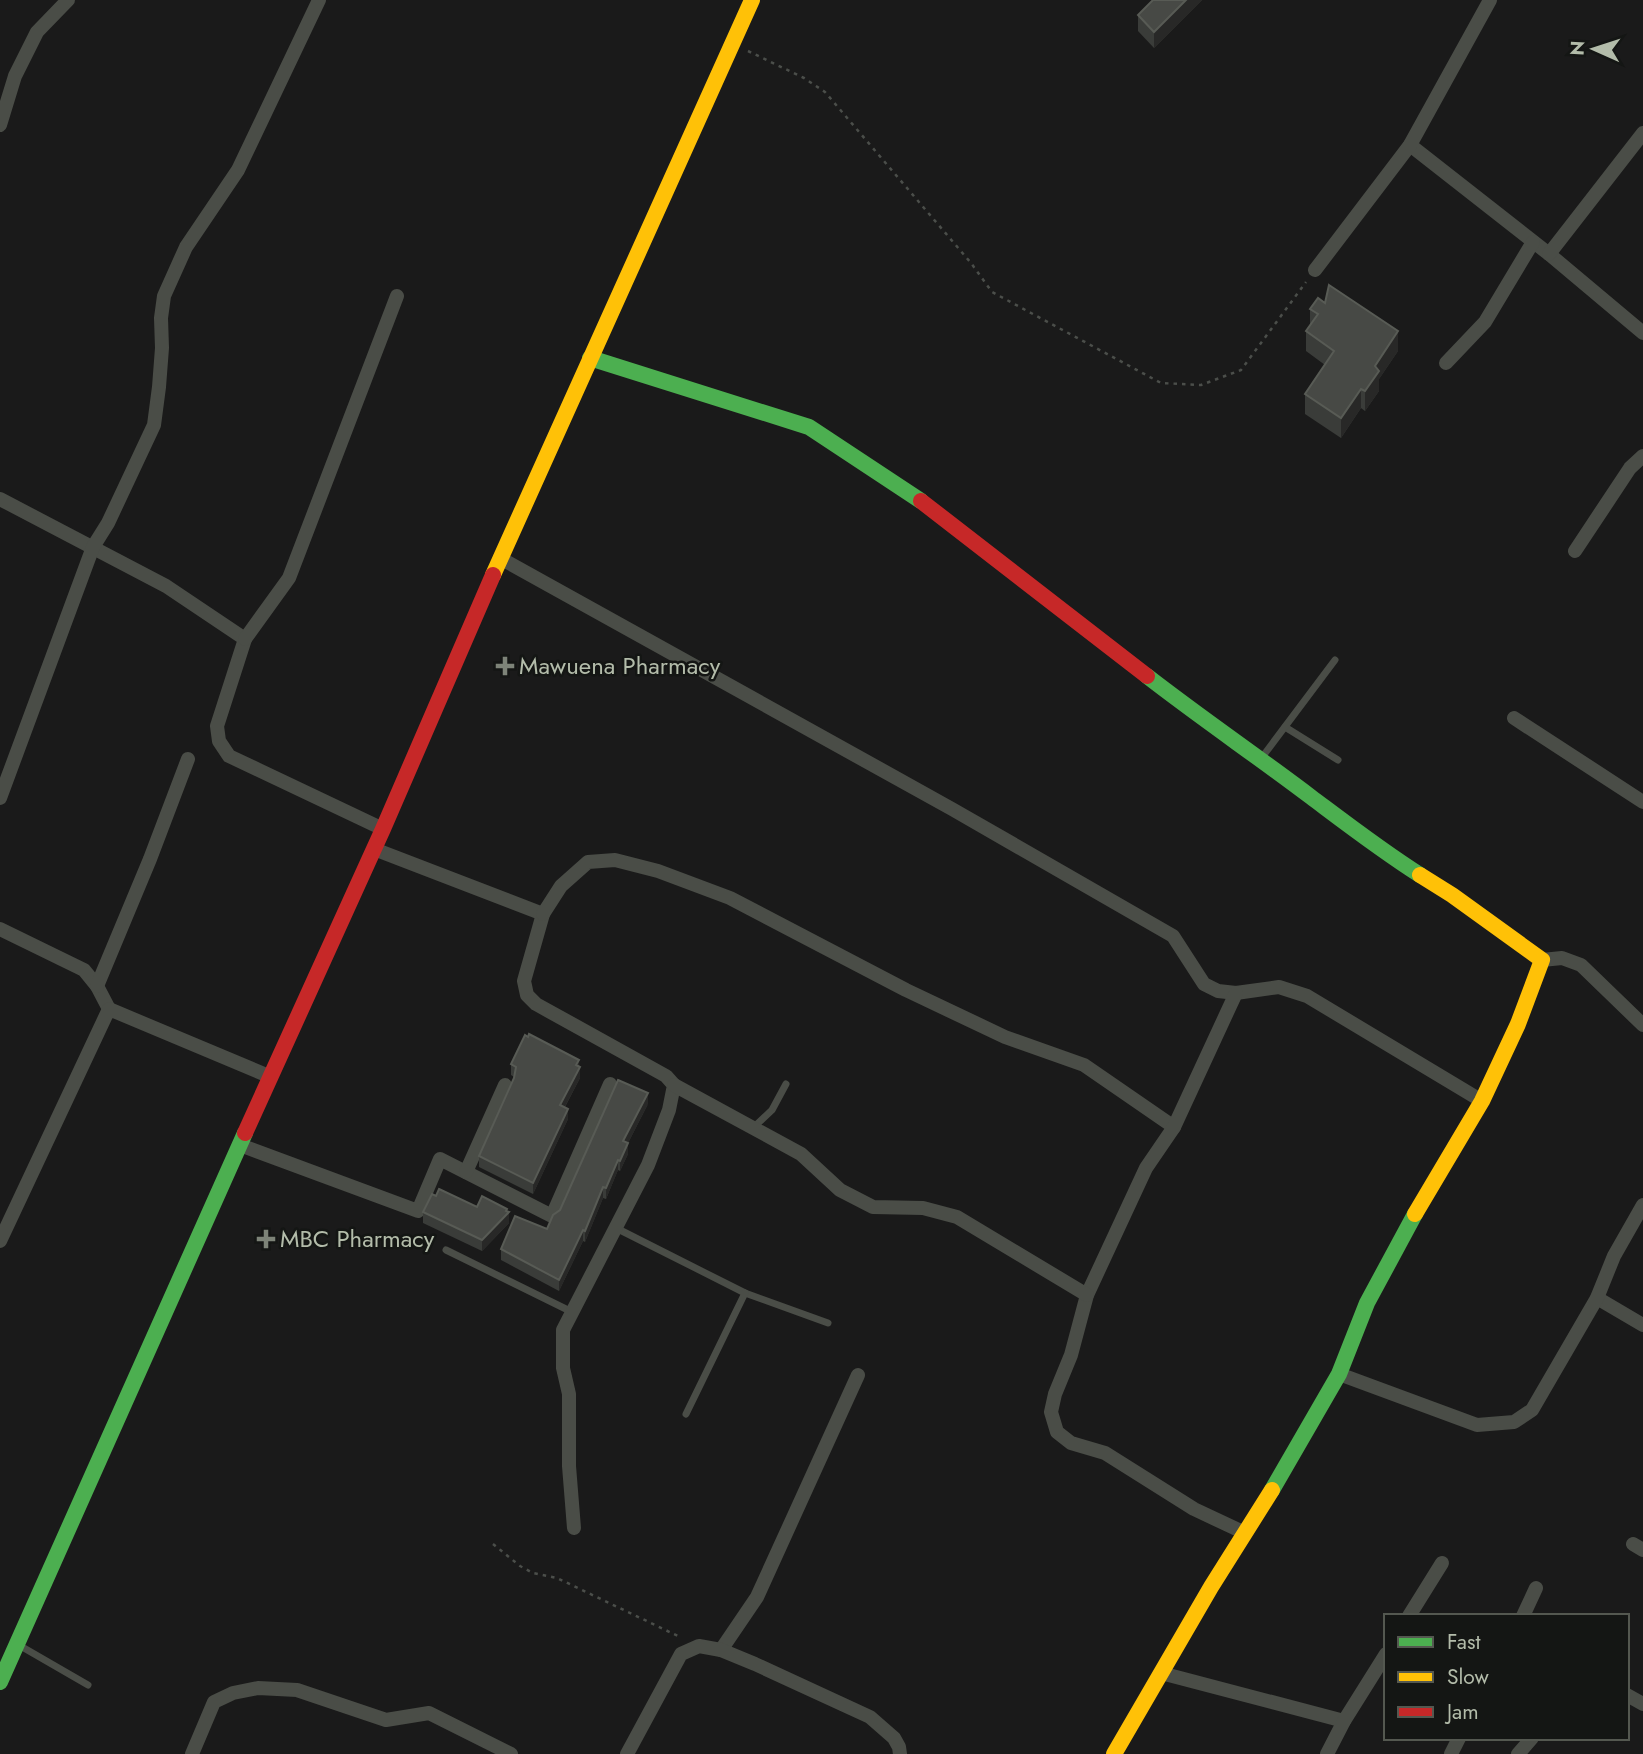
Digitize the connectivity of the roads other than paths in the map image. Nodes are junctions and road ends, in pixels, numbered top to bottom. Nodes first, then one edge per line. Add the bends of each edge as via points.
1 (68, 0) edge
2 (319, 0) edge
3 (752, 0) edge
4 (1490, 0) edge
5 (0, 125) edge
6 (1643, 133) edge
7 (1410, 145) junction
8 (1533, 242) junction
9 (1549, 254) junction
10 (1315, 270) road end
11 (397, 296) dead end
12 (1643, 333) edge
13 (590, 358) junction
14 (1446, 363) dead end
15 (1643, 456) edge
16 (0, 499) edge
17 (93, 547) junction
18 (1575, 551) dead end
19 (500, 558) junction
20 (245, 639) junction
21 (1335, 660) dead end
22 (1514, 718) dead end
23 (1285, 727) junction
24 (188, 759) dead end
25 (1260, 760) junction
26 (1338, 760) dead end
27 (1, 792) edge
28 (1643, 802) edge
29 (383, 829) junction
30 (374, 849) junction
31 (543, 914) junction
32 (0, 929) edge
33 (1542, 960) junction
34 (97, 986) junction
35 (1237, 993) junction
36 (109, 1009) junction
37 (1643, 1025) edge
38 (271, 1077) junction
39 (610, 1084) dead end
40 (786, 1084) dead end
41 (505, 1085) dead end
42 (674, 1085) junction
43 (1482, 1101) junction
44 (1174, 1126) junction
45 (754, 1127) junction
46 (240, 1145) junction
47 (466, 1172) junction
48 (1643, 1205) edge
49 (616, 1228) junction
50 (0, 1241) edge
51 (446, 1250) dead end
52 (745, 1293) junction
53 (1087, 1295) junction
54 (1597, 1297) junction
55 (572, 1312) junction
56 (828, 1323) dead end
57 (1643, 1325) edge
58 (1339, 1374) junction
59 (858, 1376) dead end
60 (686, 1414) dead end
61 (574, 1528) dead end
62 (1245, 1533) junction
63 (1442, 1563) dead end
64 (1535, 1588) dead end
65 (1410, 1614) edge
66 (1524, 1614) edge
67 (16, 1644) junction
68 (720, 1650) junction
69 (1384, 1657) edge
70 (1161, 1673) junction
71 (0, 1682) edge
72 (88, 1685) dead end
73 (1344, 1721) junction
74 (1530, 1740) edge
75 (192, 1754) edge
76 (511, 1754) edge
77 (627, 1754) edge
78 (900, 1754) edge
79 (1114, 1754) edge
80 (1327, 1754) edge
81 (1518, 1754) edge

1 - 5 street via 37,32 15,76
2 - 17 street via 238,170 186,247 164,296 154,425
3 - 13 street
4 - 7 street
6 - 9 street
7 - 8 street
7 - 10 street
8 - 9 street
8 - 14 street via 1485,322
9 - 12 street
11 - 20 street via 289,578
13 - 19 street
13 - 25 street via 808,427 919,499
15 - 18 street via 1630,468
16 - 17 street
17 - 20 street via 166,586
17 - 27 street
19 - 29 street
19 - 35 street via 1173,936 1204,984
20 - 29 street via 217,726 219,741 229,756
21 - 23 lane
22 - 28 street
23 - 25 lane
23 - 26 lane
24 - 34 street
25 - 33 street via 1383,852
29 - 30 street
30 - 31 street
30 - 38 street
31 - 42 street via 524,981 527,995
31 - 44 street via 561,886 587,862 614,860 658,871 730,898 1006,1037 1084,1065
32 - 34 street via 84,970
33 - 37 street via 1562,958 1581,965
33 - 43 street
34 - 36 street
35 - 43 street via 1279,987 1307,996
35 - 44 street
36 - 38 street
36 - 50 street
38 - 46 street
39 - 47 street via 552,1216
40 - 45 lane via 772,1110
41 - 47 street
42 - 45 street
42 - 49 street via 648,1165
43 - 58 street via 1392,1254
44 - 53 street via 1146,1168
45 - 53 street via 810,1160 840,1190 873,1207 923,1208 957,1217
46 - 47 street via 418,1211 440,1158
46 - 67 street
48 - 54 street
49 - 52 lane
49 - 55 street
51 - 55 lane
52 - 56 lane
52 - 60 lane
53 - 62 street via 1051,1412 1057,1432 1071,1443 1105,1452 1194,1510
54 - 57 street
54 - 58 street via 1532,1410 1514,1422 1477,1425
55 - 61 street via 563,1329 563,1368 569,1394
58 - 62 street
59 - 68 street via 757,1597
62 - 70 street
63 - 65 street
64 - 66 street
67 - 71 street
67 - 72 lane
68 - 77 street via 699,1646 681,1654
68 - 78 street via 870,1717 894,1738
69 - 73 street
70 - 73 street
70 - 79 street
73 - 80 street
74 - 81 street
75 - 76 street via 214,1702 258,1688 297,1690 386,1720 429,1713

